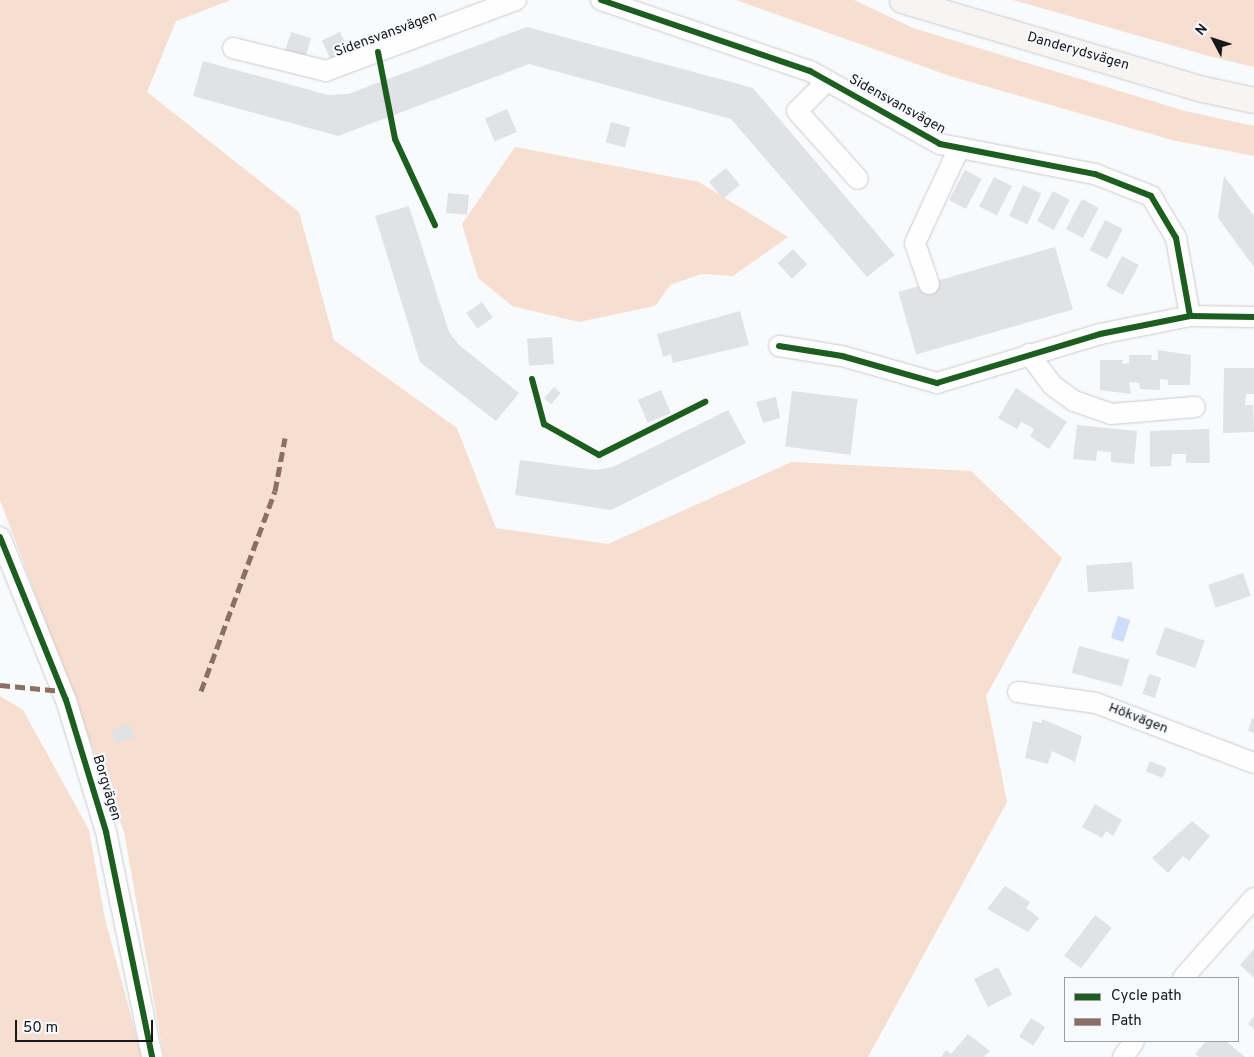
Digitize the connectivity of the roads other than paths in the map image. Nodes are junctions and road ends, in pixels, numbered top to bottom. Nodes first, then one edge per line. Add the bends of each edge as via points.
1 (516, 0) edge
2 (601, 0) edge
3 (902, 0) edge
4 (233, 48) dead end
5 (827, 81) junction
6 (1254, 100) edge
7 (959, 148) junction
8 (858, 179) dead end
9 (929, 284) dead end
10 (1190, 316) junction
11 (1254, 317) edge
12 (779, 346) dead end
13 (1029, 354) junction
14 (1195, 407) dead end
15 (0, 537) edge
16 (1018, 692) dead end
17 (1254, 763) edge
18 (1252, 903) edge
19 (1183, 977) edge
20 (1133, 1042) edge
21 (152, 1057) edge
22 (1123, 1057) edge

1 - 4 street, Sidensvansvägen via 326,71
2 - 5 street, Sidensvansvägen via 810,70
3 - 6 main road, Danderydsvägen via 1203,89
5 - 7 street, Sidensvansvägen via 940,144
5 - 8 street, Sidensvansvägen via 797,111
7 - 9 street via 915,243
7 - 10 street, Sidensvansvägen via 1095,174 1151,196 1176,238
10 - 11 street
10 - 13 street
12 - 13 street via 842,356 937,383
13 - 14 street via 1052,385 1074,401 1111,414
15 - 21 street, Borgvägen via 66,700 106,832
16 - 17 street, Hökvägen via 1096,703
18 - 19 street
20 - 22 street

